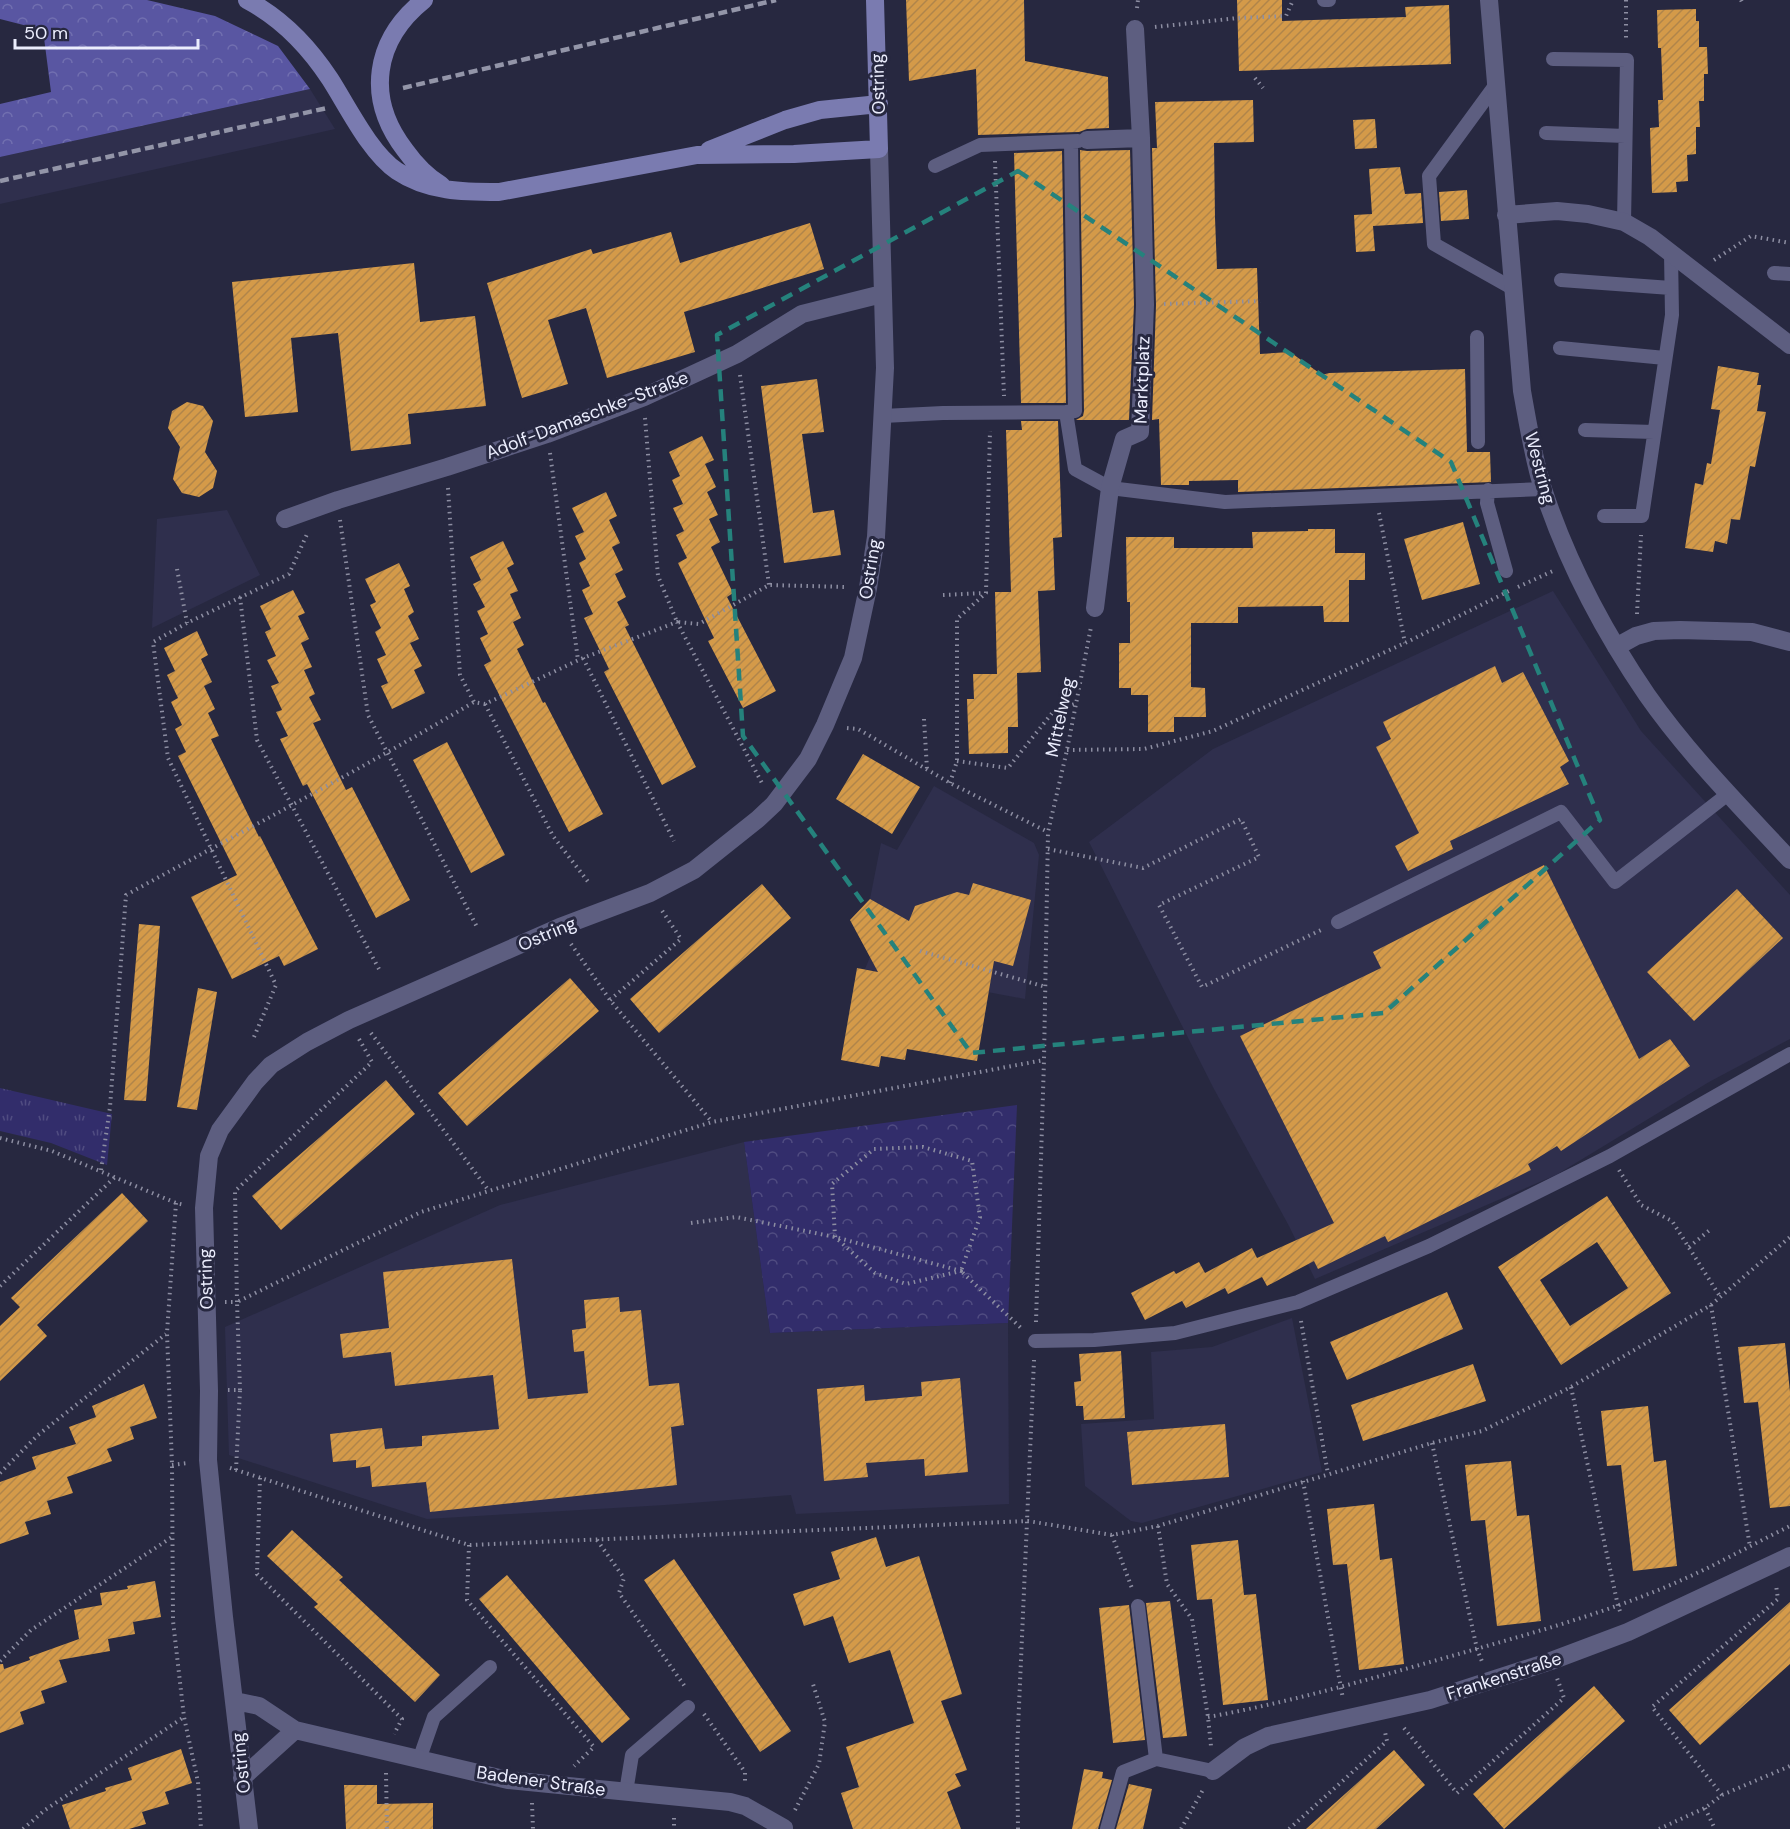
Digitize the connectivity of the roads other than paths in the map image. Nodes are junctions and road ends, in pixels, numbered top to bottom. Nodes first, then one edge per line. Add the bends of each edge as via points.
1 (247, 0) edge
2 (424, 0) edge
3 (875, 0) edge
4 (1324, 0) edge
5 (1329, 0) edge
6 (1489, 0) edge
7 (1135, 29) road end
8 (1553, 59) dead end
9 (1497, 83) junction
10 (879, 104) junction
11 (1546, 133) dead end
12 (1625, 136) junction
13 (1141, 138) junction
14 (1079, 141) junction
15 (879, 149) junction
16 (696, 155) junction
17 (935, 166) dead end
18 (451, 190) junction
19 (1506, 215) junction
20 (1623, 222) junction
21 (1671, 253) junction
22 (1774, 273) dead end
23 (1790, 274) edge
24 (1561, 280) dead end
25 (1512, 288) junction
26 (1671, 288) junction
27 (882, 294) junction
28 (1477, 337) dead end
29 (1790, 345) edge
30 (1560, 348) dead end
31 (1665, 358) junction
32 (1066, 412) junction
33 (883, 416) junction
34 (1586, 430) dead end
35 (1654, 432) junction
36 (1478, 442) dead end
37 (1110, 488) junction
38 (1543, 489) junction
39 (1488, 490) junction
40 (1604, 516) dead end
41 (285, 519) dead end
42 (1506, 571) dead end
43 (1095, 608) road end
44 (1790, 642) edge
45 (1616, 647) junction
46 (1728, 794) junction
47 (1786, 848) edge
48 (1338, 922) road end
49 (1790, 1054) edge
50 (1035, 1341) road end
51 (1790, 1556) edge
52 (1138, 1606) road end
53 (490, 1667) dead end
54 (235, 1701) junction
55 (693, 1704) road end
56 (295, 1730) junction
57 (1156, 1759) junction
58 (419, 1760) junction
59 (1213, 1772) joint
60 (242, 1778) junction
61 (626, 1792) junction
62 (784, 1828) edge
63 (249, 1829) edge
64 (1107, 1829) edge

1 - 18 main road via 282,23 306,47 386,162 415,181
2 - 18 main road via 394,32 383,57 381,99 399,143 432,179
3 - 10 main road, Ostring
4 - 5 lane
6 - 9 street, Westring
7 - 13 street, Marktplatz
8 - 12 lane via 1627,60
9 - 19 street, Westring
9 - 25 lane via 1429,176 1434,244
10 - 15 main road, Ostring
10 - 16 main road via 820,110 784,120
11 - 12 lane
12 - 20 lane
13 - 14 street
13 - 37 street, Marktplatz via 1145,305 1140,432 1124,439
14 - 17 lane via 980,145
14 - 32 lane via 1075,411
15 - 16 main road
15 - 27 street, Ostring
16 - 18 main road via 500,192
19 - 20 street via 1557,211
19 - 25 street, Westring
20 - 21 street
21 - 26 lane
21 - 29 street
22 - 23 lane
24 - 26 lane
25 - 38 street, Westring via 1522,391
26 - 31 lane via 1672,315
27 - 33 street, Ostring
27 - 41 street, Adolf-Damaschke-Straße via 802,314 737,354 644,397 547,434
28 - 36 lane
30 - 31 lane
31 - 35 lane
32 - 33 lane
32 - 37 lane via 1075,469
33 - 54 street, Ostring via 876,537 853,658 808,759 774,804 694,870 650,893 560,927 307,1042 271,1065 220,1130 209,1156 204,1208 208,1460
34 - 35 lane
35 - 40 lane via 1642,516
37 - 39 lane via 1225,502
37 - 43 street, Marktplatz
38 - 39 lane
38 - 45 street, Westring via 1572,563
39 - 42 lane via 1487,503
44 - 45 street via 1752,632 1680,630 1654,631
45 - 46 street, Westring via 1648,697
46 - 47 street, Westring
46 - 48 lane via 1615,882 1561,812
49 - 50 lane via 1610,1156 1429,1246 1298,1302 1175,1333
51 - 59 street, Frankenstraße via 1628,1632 1551,1661 1430,1700 1268,1736 1245,1747
52 - 57 lane
53 - 58 lane via 434,1717
54 - 56 street, Badener Straße via 259,1706
54 - 60 street, Ostring
55 - 61 lane via 632,1755
56 - 58 street, Badener Straße
56 - 60 street
57 - 59 lane
57 - 64 lane via 1123,1772
58 - 61 street, Badener Straße via 508,1780
60 - 63 street, Ostring
61 - 62 street, Badener Straße via 730,1802

